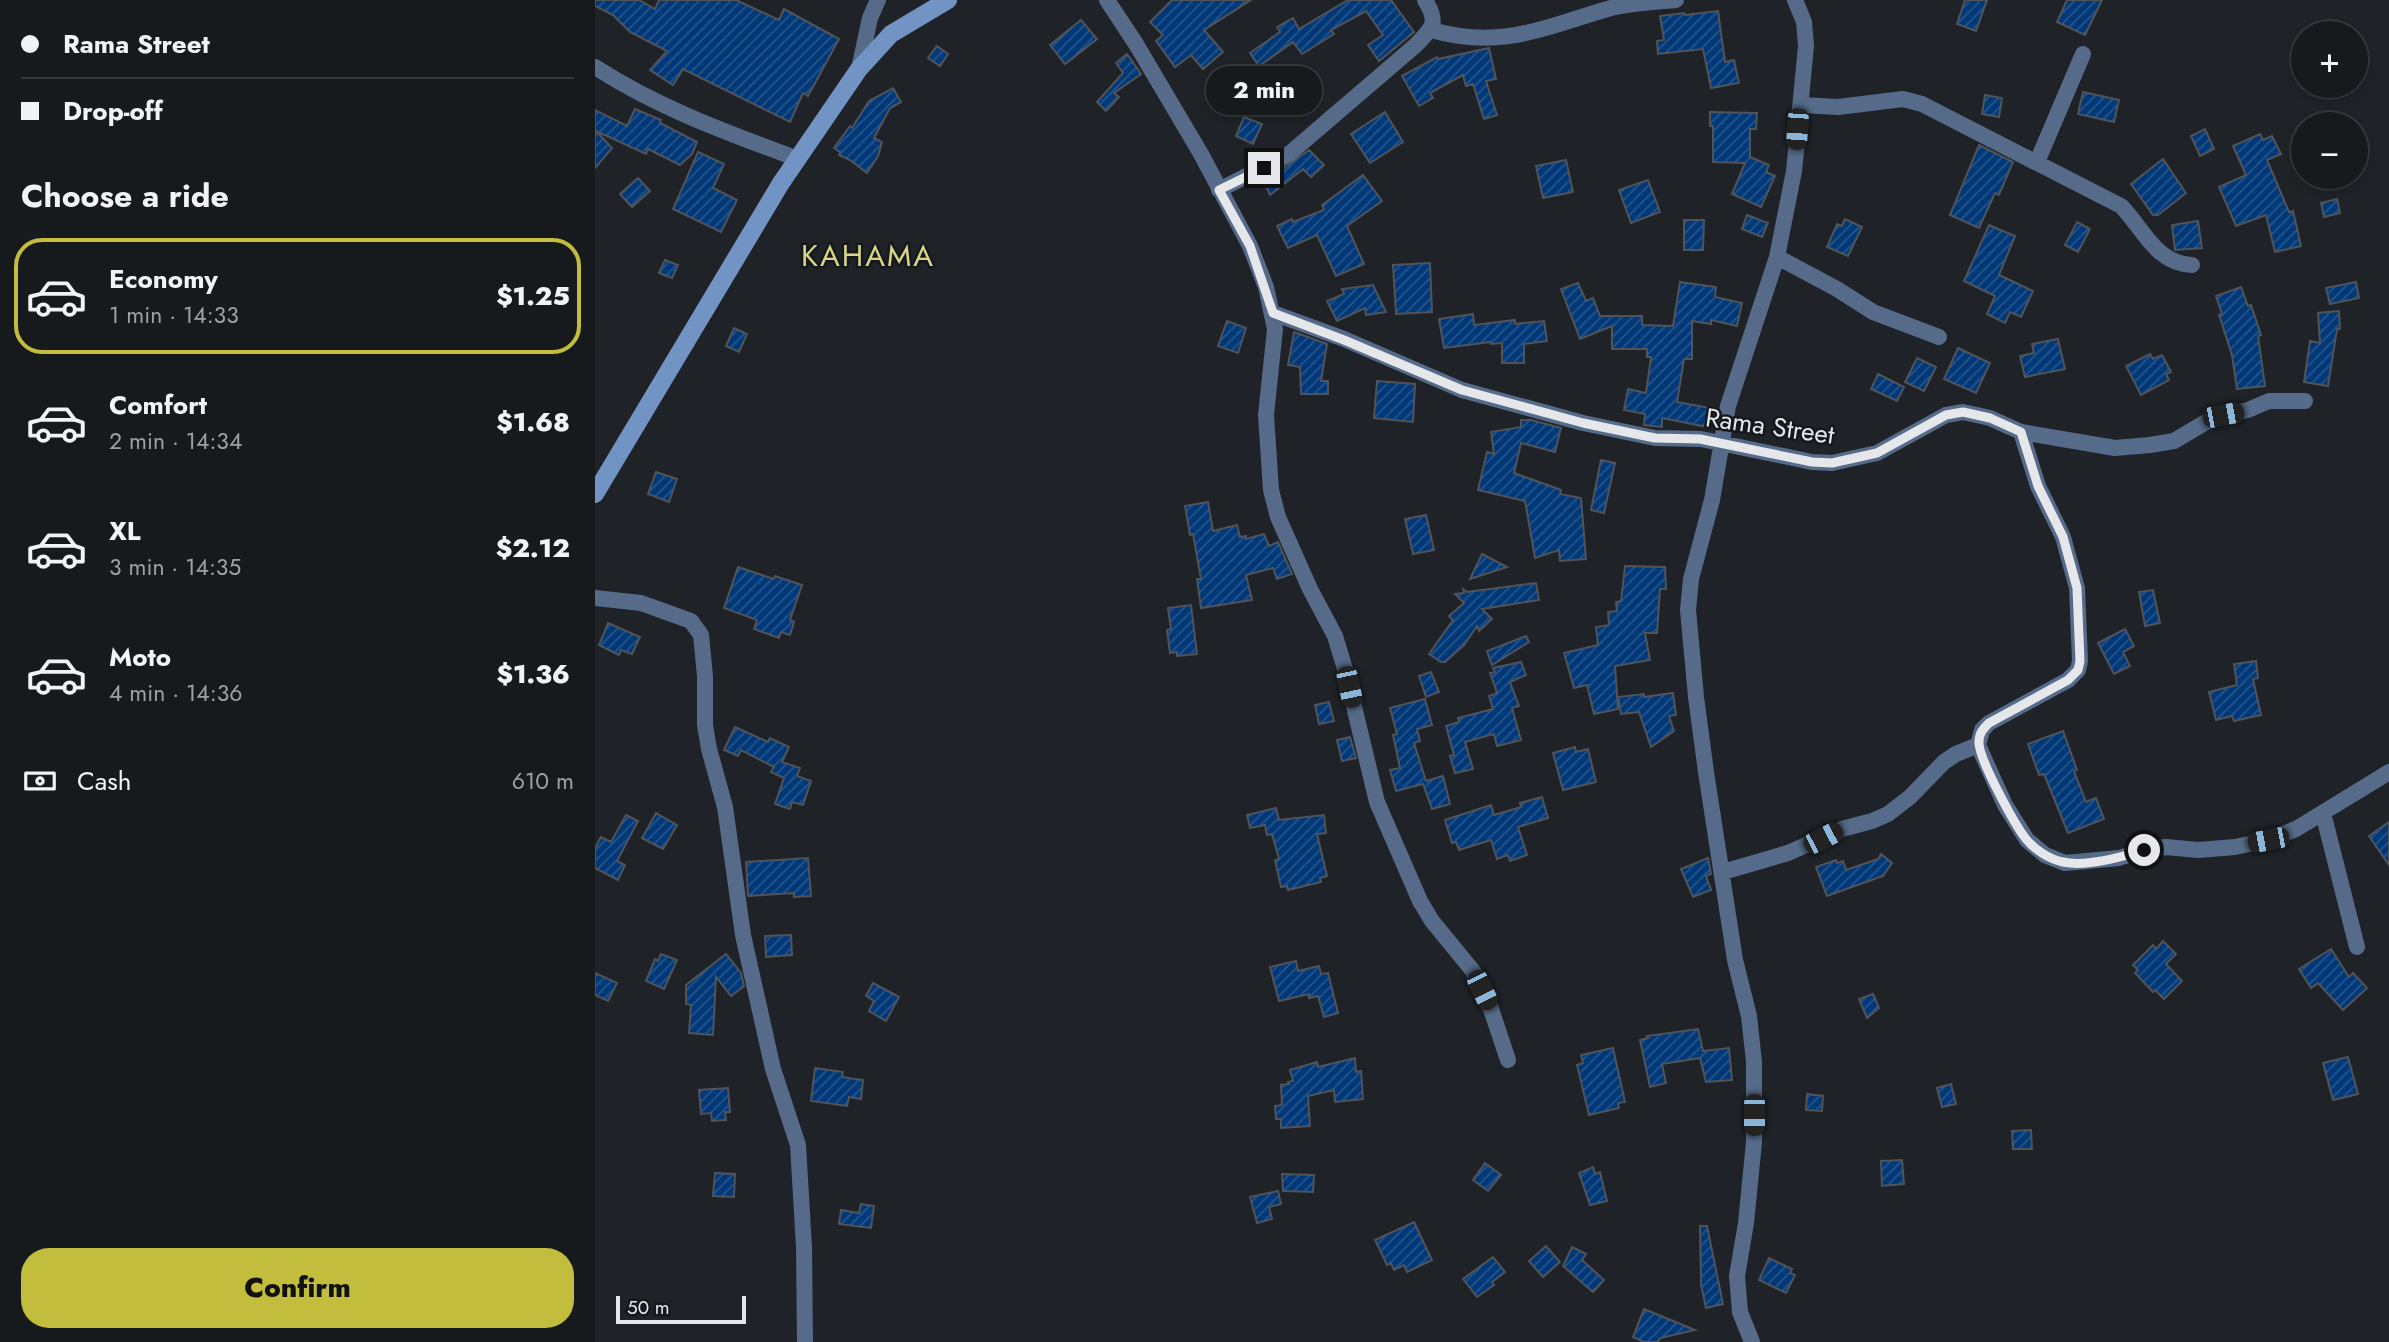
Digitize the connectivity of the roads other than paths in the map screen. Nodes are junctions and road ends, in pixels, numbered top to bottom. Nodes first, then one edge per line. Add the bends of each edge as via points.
1 (877, 0) edge
2 (947, 0) edge
3 (1107, 0) edge
4 (1425, 0) edge
5 (1676, 0) edge
6 (1795, 0) edge
7 (1431, 30) junction
8 (2083, 54) dead end
9 (595, 67) edge
10 (859, 69) junction
11 (1801, 105) junction
12 (798, 159) junction
13 (2037, 162) junction
14 (1219, 190) junction
15 (1777, 257) junction
16 (2192, 265) dead end
17 (1273, 313) junction
18 (1939, 337) dead end
19 (2305, 401) dead end
20 (2021, 432) junction
21 (1721, 443) junction
22 (595, 494) edge
23 (595, 598) edge
24 (1978, 746) junction
25 (2389, 772) edge
26 (2323, 813) junction
27 (1723, 872) junction
28 (2357, 947) dead end
29 (1509, 1060) dead end
30 (805, 1342) edge
31 (1752, 1342) edge

1 - 10 street
2 - 10 main road via 891,34
3 - 14 street
4 - 7 street via 1433,14
5 - 7 street via 1639,2 1520,35 1459,38
6 - 11 street via 1806,33
7 - 14 street via 1289,154
8 - 13 street
9 - 12 street via 688,118
10 - 12 main road
11 - 13 street via 1913,101
11 - 15 street
12 - 22 main road
13 - 16 street via 2121,206 2155,250 2171,261
14 - 17 street via 1250,246
15 - 18 street via 1873,312
15 - 21 street via 1728,406
17 - 21 street, Rama Street via 1462,390 1583,423
17 - 29 street via 1266,415 1277,517 1335,636 1381,812 1420,901 1473,971
19 - 20 street, Rama Street via 2269,401 2206,422 2174,441 2150,445 2115,448
20 - 21 street, Rama Street via 1963,412 1946,415 1877,453 1832,463
20 - 24 street via 2038,486 2063,537 2077,588 2080,661 2068,680 1989,723
21 - 27 street via 1688,610 1696,697
23 - 30 street via 651,606 691,621 701,635 705,725 725,807 743,935 773,1069 798,1145
24 - 26 street via 2027,840 2045,855 2065,863 2119,858 2166,847 2235,847 2268,840
24 - 27 street via 1944,762 1888,814 1788,853
25 - 26 street
26 - 28 street
27 - 31 street via 1754,1062 1754,1142 1737,1276 1740,1312

